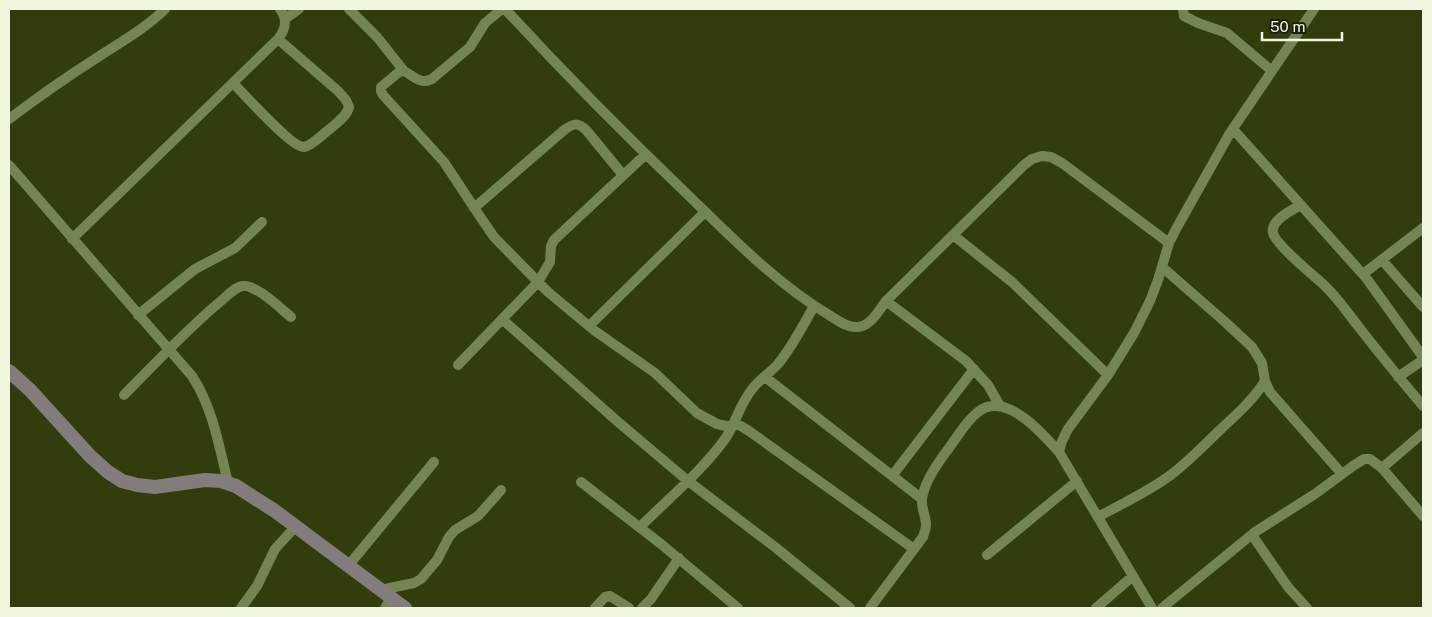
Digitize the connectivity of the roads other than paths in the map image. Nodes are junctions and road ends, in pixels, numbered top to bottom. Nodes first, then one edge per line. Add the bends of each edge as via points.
1 (164, 9) edge
2 (280, 9) edge
3 (299, 9) edge
4 (349, 9) edge
5 (503, 9) edge
6 (1183, 9) edge
7 (1314, 9) edge
8 (285, 19) junction
9 (278, 39) junction
10 (404, 70) junction
11 (1272, 71) junction
12 (233, 83) junction
13 (9, 119) edge
14 (1233, 128) junction
15 (645, 155) junction
16 (9, 165) edge
17 (623, 174) junction
18 (1301, 205) junction
19 (474, 208) junction
20 (705, 212) junction
21 (262, 222) dead end
22 (1423, 228) edge
23 (953, 235) junction
24 (72, 239) junction
25 (1169, 243) junction
26 (1382, 260) junction
27 (1162, 267) junction
28 (1363, 274) junction
29 (538, 282) junction
30 (886, 301) junction
31 (814, 306) junction
32 (1423, 307) edge
33 (138, 315) junction
34 (291, 317) dead end
35 (502, 319) junction
36 (589, 326) junction
37 (169, 349) junction
38 (1423, 359) edge
39 (458, 365) dead end
40 (974, 369) junction
41 (9, 371) edge
42 (1108, 375) junction
43 (766, 377) junction
44 (1398, 377) junction
45 (1265, 381) junction
46 (124, 395) dead end
47 (1000, 406) junction
48 (1423, 406) edge
49 (734, 424) junction
50 (1423, 433) edge
51 (1059, 452) junction
52 (434, 462) dead end
53 (1382, 468) junction
54 (1342, 474) junction
55 (892, 476) junction
56 (688, 481) junction
57 (1077, 481) junction
58 (581, 482) dead end
59 (228, 483) junction
60 (501, 490) dead end
61 (922, 499) junction
62 (1423, 516) edge
63 (1098, 517) junction
64 (296, 526) junction
65 (640, 526) junction
66 (1252, 535) junction
67 (914, 549) junction
68 (987, 555) dead end
69 (679, 558) junction
70 (348, 566) junction
71 (1133, 576) junction
72 (385, 599) edge
73 (241, 608) edge
74 (405, 608) edge
75 (595, 608) edge
76 (629, 608) edge
77 (642, 608) edge
78 (738, 608) edge
79 (850, 608) edge
80 (870, 608) edge
81 (1096, 608) edge
82 (1152, 608) edge
83 (1162, 608) edge
84 (1307, 608) edge

1 - 13 street via 132,35
2 - 8 street
3 - 8 street
4 - 10 street
5 - 10 street via 485,23 470,47 432,79 421,81
5 - 15 street
6 - 11 street via 1189,20 1227,33
7 - 11 street
8 - 9 street via 286,26
9 - 12 street
9 - 12 street via 338,91 346,100 348,112 307,147 301,147
10 - 19 street via 390,78 381,91 444,162
11 - 14 street
12 - 24 street
14 - 18 street
14 - 25 street
15 - 17 street
15 - 20 street
16 - 24 street
17 - 19 street via 587,131 575,124
17 - 29 street via 554,240 550,262
18 - 28 street
18 - 44 street via 1278,220 1273,232 1276,238 1301,266 1326,286
19 - 29 street via 494,236
20 - 31 street
20 - 36 street
21 - 33 street via 235,248 195,269
22 - 26 street
23 - 25 street via 1024,165 1042,156 1051,157 1072,169
23 - 30 street
23 - 42 street via 1012,282
24 - 33 street
25 - 27 street
26 - 28 street
26 - 32 street
27 - 42 street via 1134,333
27 - 45 street via 1252,347 1262,363
28 - 38 street
29 - 35 street
29 - 36 street
30 - 31 street via 871,320 856,328
30 - 40 street
31 - 43 street via 783,357
33 - 37 street
34 - 37 street via 256,290 242,286
35 - 39 street
35 - 56 street
36 - 49 street via 648,368 697,413 717,424
37 - 46 street
37 - 59 street via 192,376 204,398
38 - 44 street
40 - 47 street
40 - 55 street
41 - 59 main road via 44,404 90,456 122,481 155,487 205,480
42 - 51 street via 1068,429
43 - 49 street via 753,387
43 - 55 street
44 - 48 street
45 - 54 street via 1270,392
45 - 63 street via 1245,407 1178,469
47 - 51 street via 1033,426
47 - 61 street via 988,406 970,418 925,485
49 - 56 street via 726,438
49 - 67 street via 749,431
50 - 53 street
51 - 57 street
52 - 70 street
53 - 54 street via 1370,459 1364,459
53 - 62 street
54 - 66 street
55 - 61 street
56 - 65 street
56 - 79 street
57 - 63 street
57 - 68 street
58 - 65 street
59 - 64 main road via 255,497
60 - 72 street via 478,516 449,537 437,560 421,579
61 - 67 street via 926,526
63 - 71 street
64 - 70 main road
64 - 73 street via 275,549 257,586
65 - 69 street
66 - 83 street
66 - 84 street via 1288,587
67 - 80 street
69 - 77 street
69 - 78 street
70 - 72 main road
71 - 81 street
71 - 82 street
72 - 74 main road
75 - 76 street via 610,596

